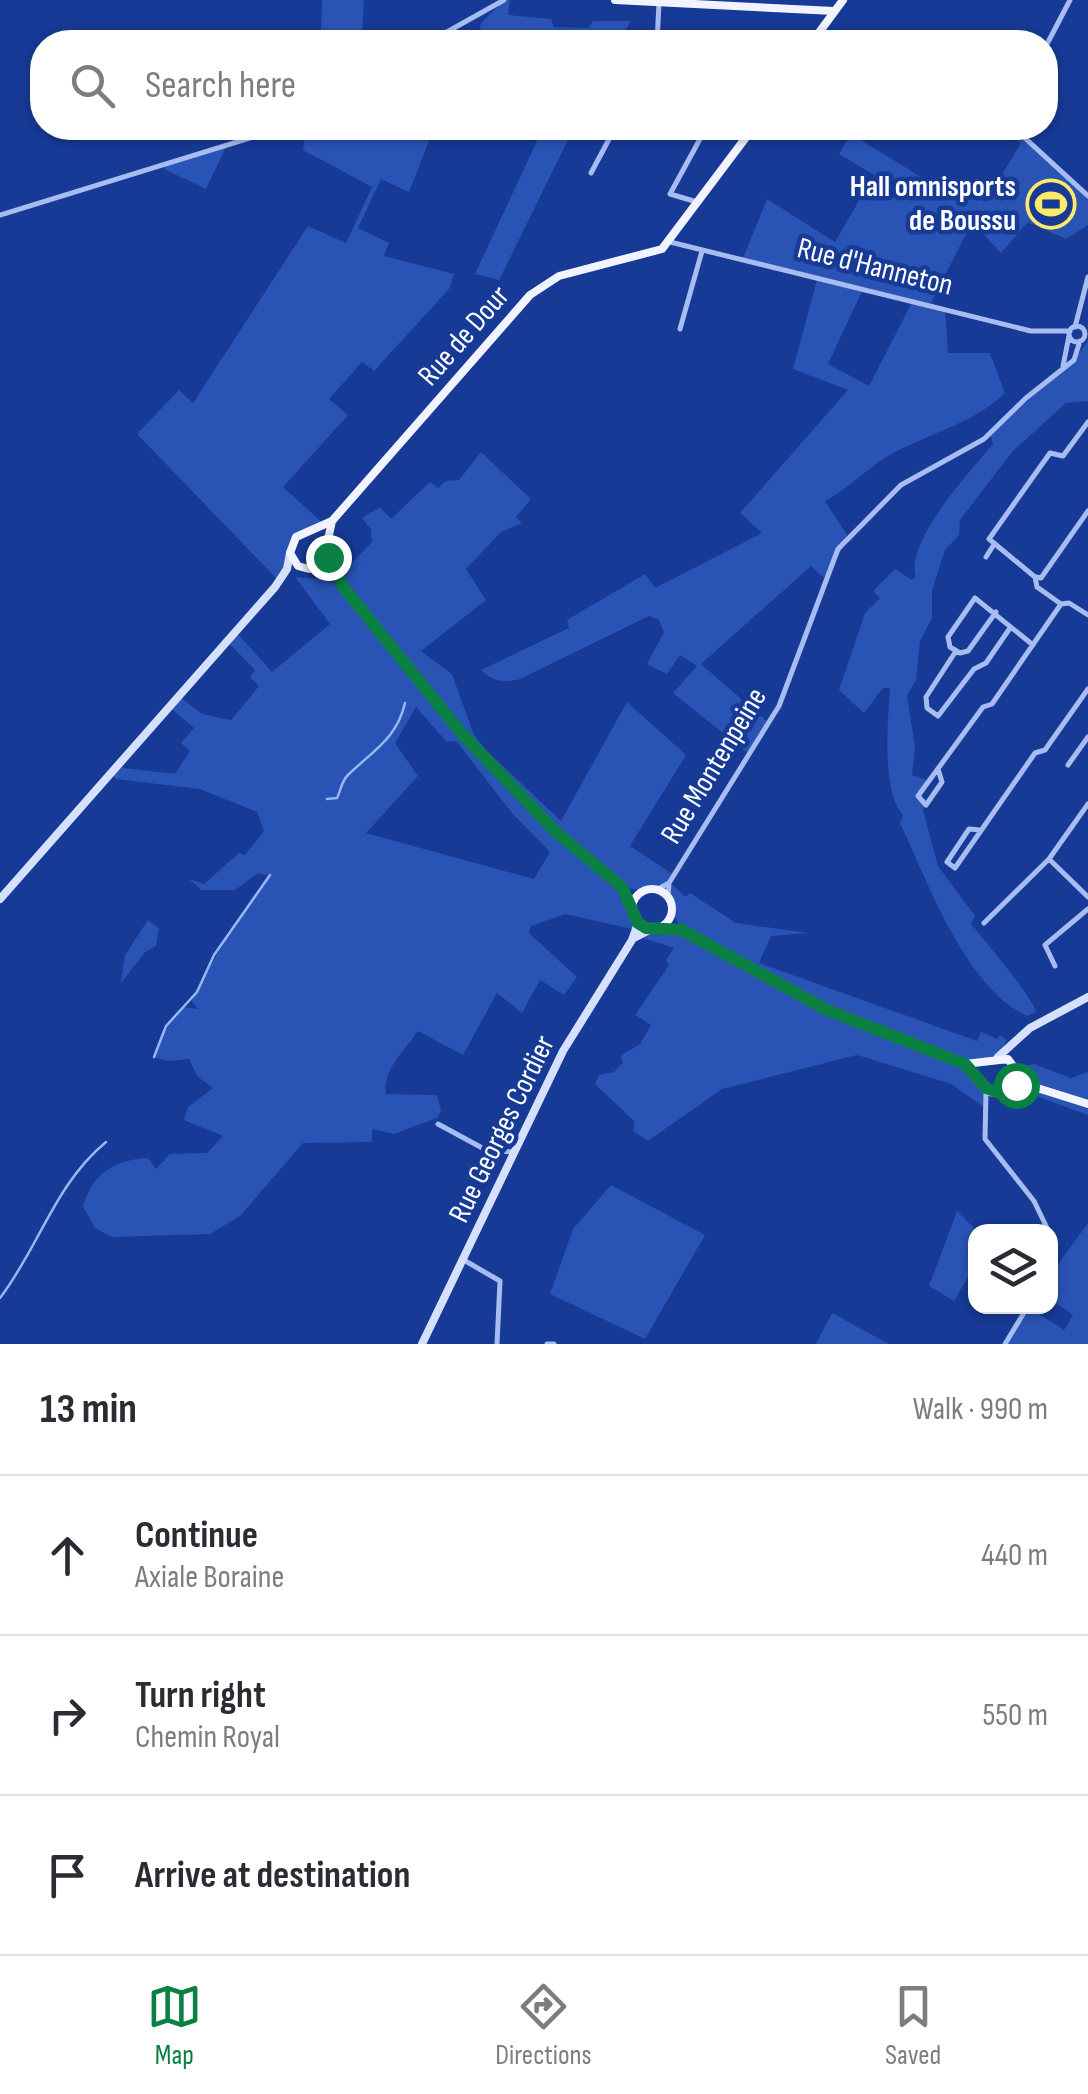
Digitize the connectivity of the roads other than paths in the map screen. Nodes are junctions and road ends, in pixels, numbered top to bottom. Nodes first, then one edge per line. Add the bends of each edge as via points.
1 (504, 0) edge
2 (614, 0) edge
3 (842, 0) edge
4 (1070, 0) edge
5 (659, 3) junction
6 (834, 11) junction
7 (450, 30) edge
8 (658, 30) edge
9 (821, 30) edge
10 (1054, 30) edge
11 (244, 140) edge
12 (609, 140) edge
13 (699, 140) edge
14 (744, 140) edge
15 (1027, 140) edge
16 (592, 174) dead end
17 (1088, 196) edge
18 (700, 202) junction
19 (0, 216) edge
20 (670, 242) junction
21 (702, 251) junction
22 (1088, 277) edge
23 (680, 329) dead end
24 (1071, 331) junction
25 (1050, 334) junction
26 (1086, 334) edge
27 (1080, 341) junction
28 (1064, 347) junction
29 (1061, 369) junction
30 (1088, 422) edge
31 (1088, 511) edge
32 (332, 521) junction
33 (312, 532) junction
34 (993, 546) junction
35 (326, 549) junction
36 (290, 552) junction
37 (986, 557) dead end
38 (306, 569) junction
39 (1035, 577) junction
40 (275, 587) junction
41 (344, 588) junction
42 (1061, 604) junction
43 (996, 612) junction
44 (1088, 616) edge
45 (1010, 628) junction
46 (1033, 645) junction
47 (956, 651) junction
48 (1088, 689) edge
49 (1088, 736) edge
50 (1068, 766) dead end
51 (938, 769) junction
52 (1088, 804) edge
53 (980, 830) junction
54 (1049, 858) junction
55 (669, 883) junction
56 (622, 887) junction
57 (658, 889) junction
58 (642, 890) junction
59 (668, 896) junction
60 (1088, 897) edge
61 (0, 899) edge
62 (632, 904) junction
63 (1088, 909) edge
64 (671, 914) junction
65 (984, 922) dead end
66 (638, 923) junction
67 (653, 929) junction
68 (682, 930) junction
69 (632, 940) junction
70 (1056, 966) dead end
71 (1088, 997) edge
72 (1016, 1042) junction
73 (994, 1058) junction
74 (965, 1064) junction
75 (1017, 1070) junction
76 (984, 1083) junction
77 (1034, 1087) junction
78 (1007, 1092) junction
79 (1088, 1104) edge
80 (987, 1109) junction
81 (438, 1124) dead end
82 (514, 1152) junction
83 (1045, 1224) edge
84 (462, 1259) junction
85 (1023, 1314) edge
86 (422, 1344) edge
87 (497, 1344) edge
88 (1005, 1344) edge

1 - 7 street
2 - 5 main road
3 - 6 main road
4 - 10 street
5 - 6 main road
5 - 8 street
6 - 9 main road
11 - 19 street
12 - 16 street
13 - 18 street via 670,194
14 - 18 main road
15 - 17 street
18 - 20 main road
20 - 21 street, Rue d'Hanneton
20 - 32 main road, Rue de Dour via 539,287
21 - 23 street
21 - 25 street, Rue d'Hanneton
22 - 24 street
24 - 25 street, Rue d'Hanneton
24 - 26 street
24 - 27 street
24 - 28 street
25 - 28 street
26 - 27 street, Rue Montenpeine
27 - 29 street, Rue Montenpeine via 1074,360
28 - 29 street
29 - 55 street, Rue Montenpeine via 980,442 901,485 838,549 779,706
30 - 34 street via 1062,456 1050,453 991,533
31 - 39 street via 1041,578
32 - 33 main road, Rue de Dour
32 - 35 main road, Rue de Dour
33 - 35 main road
33 - 36 main road via 296,536
34 - 37 street
34 - 39 street
35 - 38 main road via 319,566
35 - 41 main road
36 - 38 main road
36 - 40 street
38 - 40 street
38 - 41 main road
39 - 42 street via 1036,586
40 - 61 street
41 - 56 main road via 492,768
42 - 44 street via 1069,602
42 - 46 street
43 - 45 street
43 - 47 street via 968,651
43 - 47 street via 975,598 948,637
45 - 46 street
45 - 47 street via 938,716 927,708 926,697
46 - 51 street
48 - 53 street
49 - 50 street
51 - 51 street via 918,796 926,805 942,782
52 - 54 street
53 - 53 street via 969,830 948,862 955,868
54 - 60 street
54 - 65 street
55 - 57 street, Rue Montenpeine
55 - 59 street, Rue Montenpeine
56 - 58 main road
56 - 62 main road
57 - 58 main road
57 - 59 main road
58 - 62 main road
59 - 64 main road
62 - 66 main road
63 - 70 street via 1045,946
64 - 67 main road
64 - 68 main road
66 - 67 main road
66 - 69 street, Rue Georges Cordier
67 - 68 main road
67 - 69 street, Rue Georges Cordier
68 - 74 main road via 814,1004
69 - 82 street, Rue Georges Cordier via 563,1051
71 - 72 street
72 - 73 street
72 - 75 street
73 - 74 main road
73 - 75 main road
73 - 76 main road via 983,1068
74 - 76 main road
75 - 77 main road
75 - 78 main road
76 - 78 main road
76 - 80 street
77 - 78 main road
77 - 79 main road
78 - 80 street
80 - 83 street via 984,1140
81 - 82 street via 486,1150
82 - 84 street, Rue Georges Cordier
84 - 86 street, Rue Georges Cordier
84 - 87 street via 500,1281
85 - 88 street

